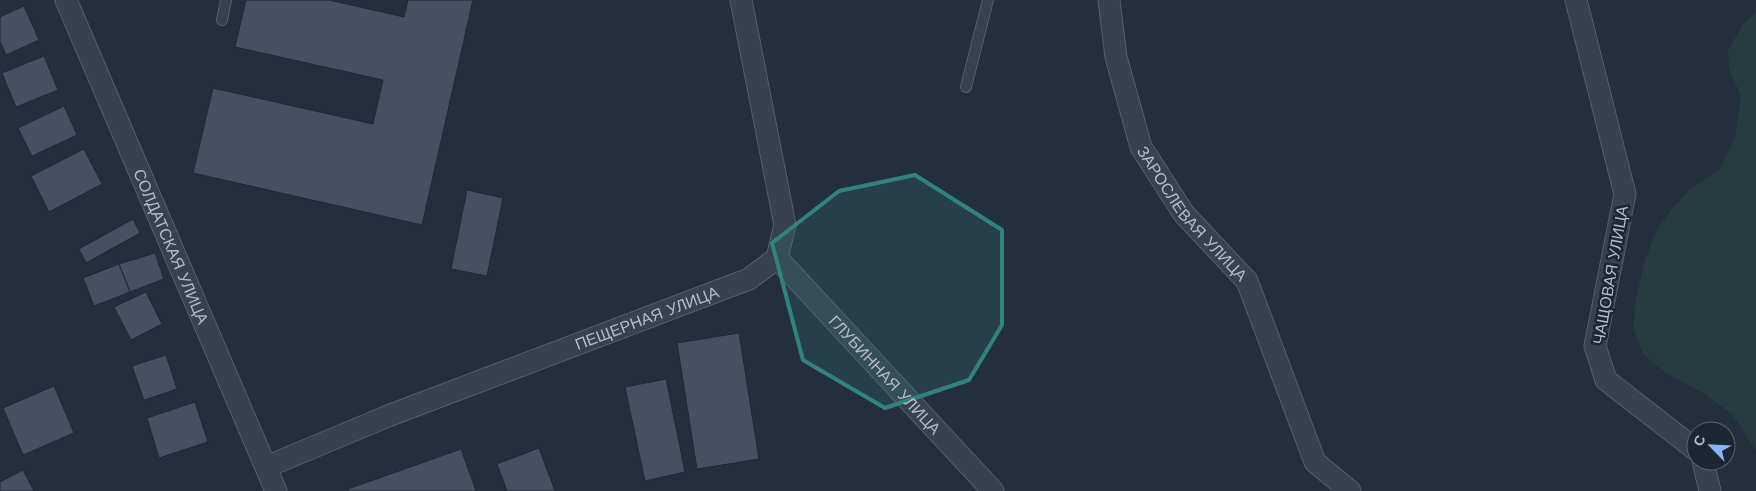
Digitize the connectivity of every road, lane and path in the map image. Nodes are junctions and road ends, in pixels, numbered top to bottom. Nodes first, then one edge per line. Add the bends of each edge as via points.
1 (66, 0) edge
2 (226, 0) edge
3 (741, 0) edge
4 (988, 0) edge
5 (1109, 0) edge
6 (1572, 1) edge
7 (222, 20) dead end
8 (966, 87) dead end
9 (777, 258) junction
10 (1686, 442) edge
11 (266, 467) junction
12 (1705, 471) edge
13 (276, 491) edge
14 (993, 491) edge
15 (1350, 491) edge
16 (1710, 491) edge

1 - 11 street, СОЛДАТСКАЯ УЛИЦА
2 - 7 lane
3 - 9 street via 785,226
4 - 8 lane
5 - 15 street, ЗАРОСЛЕВАЯ УЛИЦА via 1116,57 1141,147 1184,214 1247,281 1315,462
6 - 10 street, ЧАЩОВАЯ УЛИЦА via 1625,194 1595,346 1606,380
9 - 11 street, ПЕЩЕРНАЯ УЛИЦА via 749,279
9 - 14 street, ГЛУБИННАЯ УЛИЦА
11 - 13 street, СОЛДАТСКАЯ УЛИЦА
12 - 16 street

